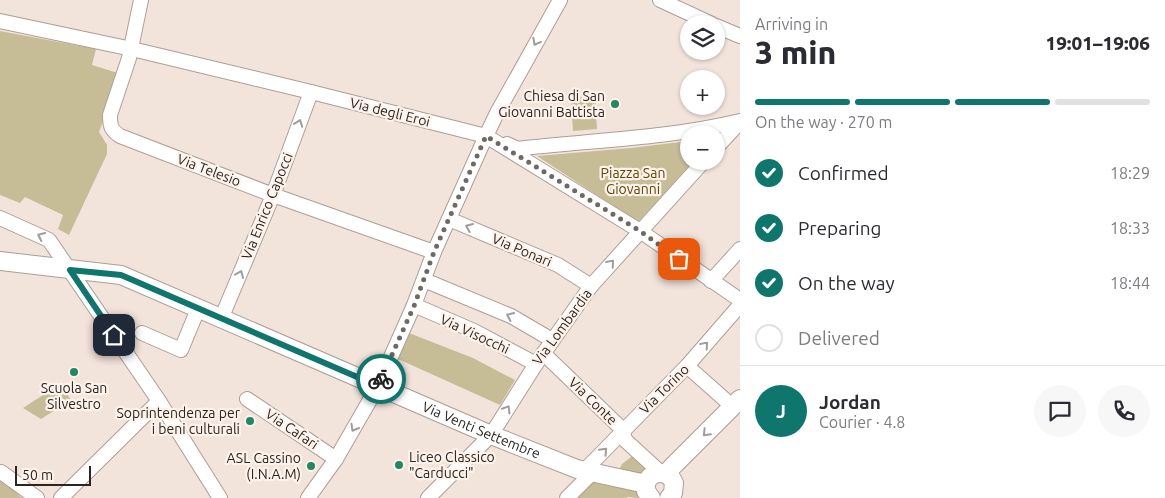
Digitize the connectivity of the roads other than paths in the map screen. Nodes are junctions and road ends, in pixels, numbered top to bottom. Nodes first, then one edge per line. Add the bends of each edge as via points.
1 (141, 0) edge
2 (150, 0) edge
3 (560, 0) edge
4 (660, 0) edge
5 (692, 15) edge
6 (0, 21) edge
7 (725, 30) edge
8 (740, 36) edge
9 (134, 50) junction
10 (311, 92) junction
11 (740, 122) edge
12 (486, 136) junction
13 (725, 138) edge
14 (520, 153) junction
15 (696, 170) edge
16 (273, 196) junction
17 (0, 218) edge
18 (449, 219) junction
19 (640, 231) junction
20 (740, 249) edge
21 (434, 252) junction
22 (0, 261) edge
23 (70, 270) junction
24 (424, 280) junction
25 (711, 281) junction
26 (591, 286) junction
27 (740, 300) edge
28 (740, 305) edge
29 (414, 306) junction
30 (198, 309) junction
31 (222, 319) junction
32 (142, 333) dead end
33 (552, 340) junction
34 (539, 358) junction
35 (687, 366) junction
36 (378, 386) junction
37 (247, 399) dead end
38 (159, 401) junction
39 (736, 403) edge
40 (623, 430) junction
41 (491, 435) junction
42 (336, 459) junction
43 (1, 472) edge
44 (588, 472) junction
45 (671, 490) edge
46 (649, 494) edge
47 (37, 498) edge
48 (61, 498) edge
49 (220, 498) edge
50 (308, 498) edge
51 (428, 498) edge
52 (567, 498) edge

1 - 9 street, Via Telesio
2 - 9 street, Via Telesio
3 -> 12 street
4 - 5 street
6 - 9 street, Via degli Eroi
7 - 8 street
9 - 10 street, Via degli Eroi
9 - 16 street, Via Telesio via 110,115 112,130 120,136
10 - 12 street, Via degli Eroi
16 -> 10 street, Via Enrico Capocci
11 - 13 street
11 - 14 street via 677,134
12 - 14 street, Via degli Eroi
12 - 18 street
14 - 19 street
15 - 19 street, Via Lombardia
16 - 21 street, Via Telesio
31 -> 16 street, Via Enrico Capocci
23 -> 17 street via 49,240
18 - 21 street
26 -> 18 street, Via Ponari via 558,265
19 - 25 street
26 -> 19 street, Via Lombardia
20 - 25 street
21 - 24 street
22 - 23 main road, Via Venti Settembre
23 - 30 main road, Via Venti Settembre via 121,275
23 - 38 street
24 - 29 street
33 -> 24 street via 511,316
25 - 27 street
26 - 33 street, Via Lombardia
35 -> 28 street, Via Torino
29 - 34 street, Via Visocchi
29 - 36 street
30 - 31 main road, Via Venti Settembre
30 - 32 street via 181,350
31 - 36 main road, Via Venti Settembre
33 - 34 street, Via Lombardia
34 - 40 street, Via Conte
41 -> 34 street, Via Lombardia
35 - 39 street
35 - 40 street, Via Torino
36 - 41 main road, Via Venti Settembre
36 -> 42 street
37 - 42 street, Via Cafari
38 - 48 street
38 - 49 street
39 -> 45 main road via 671,468
44 -> 40 street, Via Torino
40 - 45 street, Via Conte via 625,440
41 - 44 main road, Via Venti Settembre
41 - 51 street, Via Lombardia
42 - 50 street
43 - 47 street
44 - 46 main road, Via Venti Settembre
44 - 52 street, Via Torino
45 - 46 main road via 649,477

